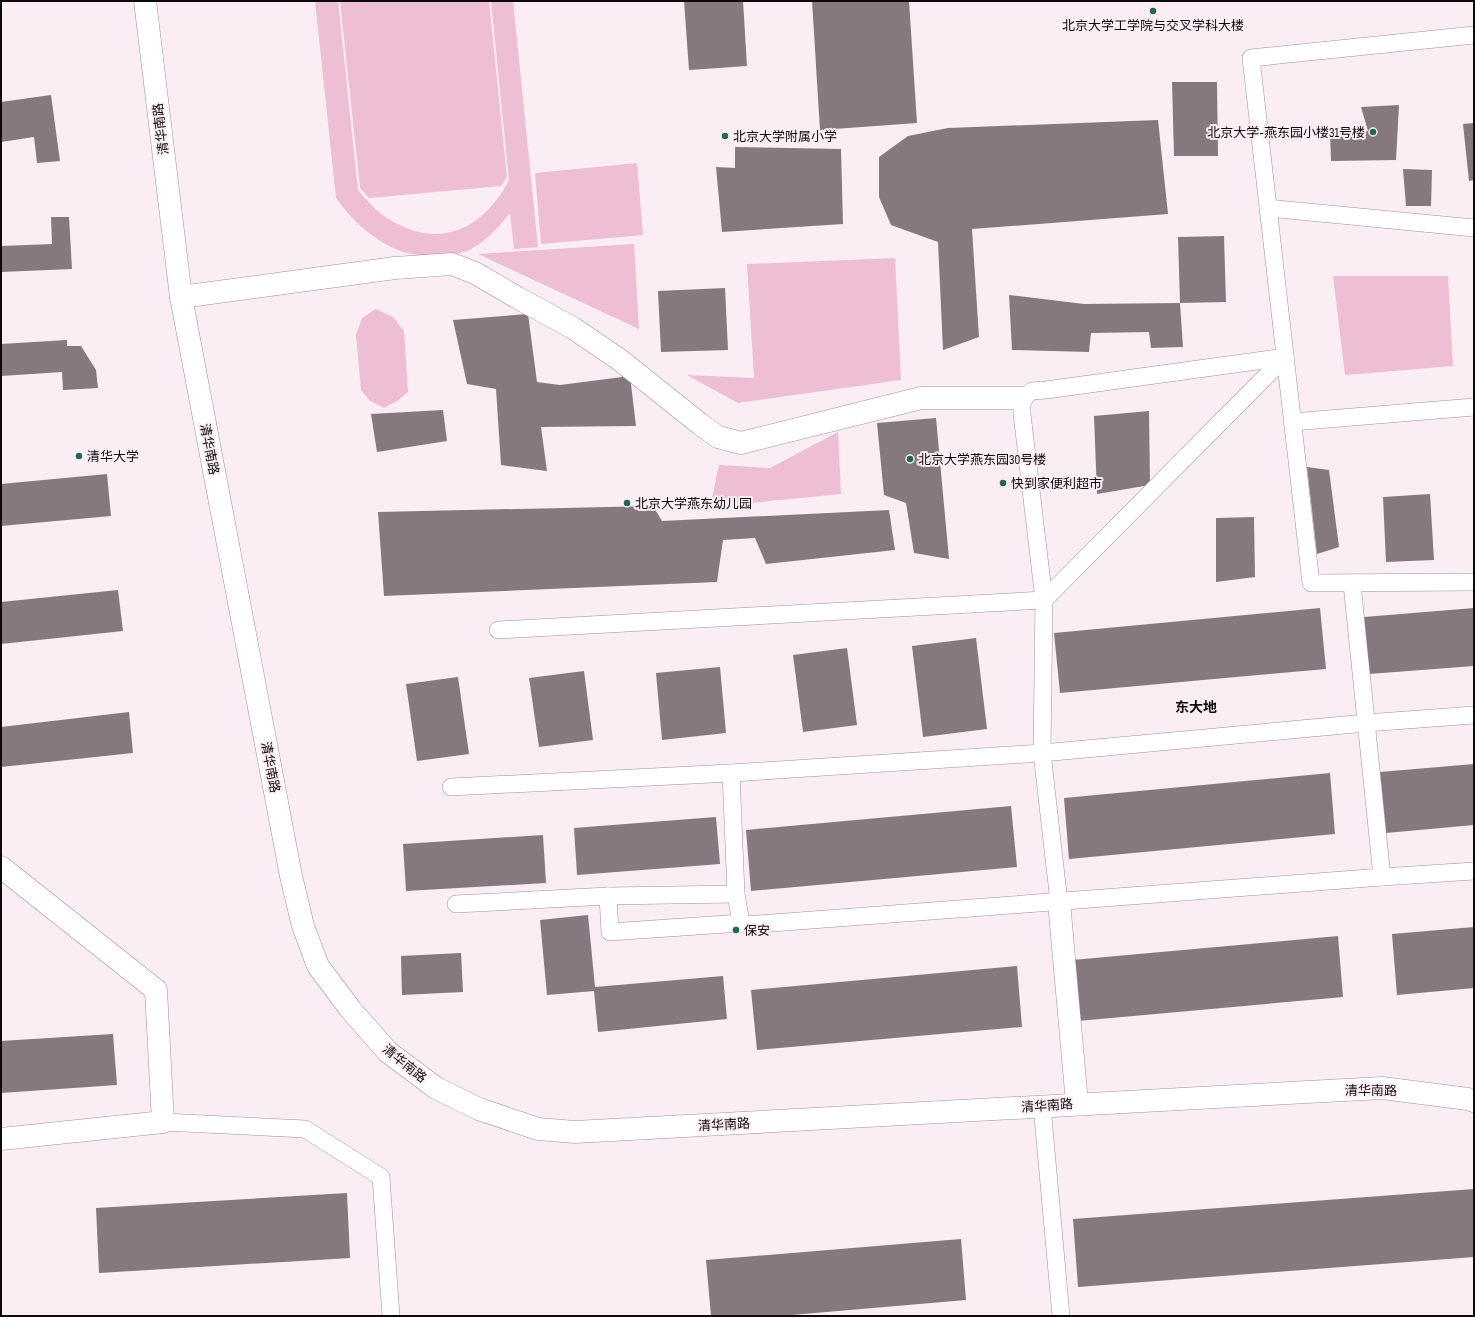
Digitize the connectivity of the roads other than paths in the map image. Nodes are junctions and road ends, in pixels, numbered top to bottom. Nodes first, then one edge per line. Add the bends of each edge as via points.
1 (145, 1) edge
2 (1474, 35) edge
3 (1268, 208) junction
4 (1474, 228) edge
5 (181, 297) junction
6 (1285, 357) junction
7 (1022, 398) junction
8 (1474, 407) edge
9 (1292, 422) junction
10 (1474, 582) edge
11 (1352, 584) junction
12 (1044, 600) junction
13 (498, 630) dead end
14 (1474, 715) edge
15 (1366, 723) junction
16 (1042, 753) junction
17 (731, 773) junction
18 (451, 787) dead end
19 (1, 867) edge
20 (1474, 871) edge
21 (1382, 877) junction
22 (736, 894) junction
23 (608, 896) junction
24 (1059, 902) junction
25 (456, 904) dead end
26 (741, 922) junction
27 (1474, 1101) edge
28 (1077, 1104) junction
29 (1042, 1106) junction
30 (163, 1122) junction
31 (1, 1139) edge
32 (391, 1316) edge
33 (1061, 1316) edge

1 - 5 street, 清华南路
2 - 3 lane via 1251,58
3 - 4 lane
3 - 6 lane
5 - 7 street via 395,268 452,264 475,273 573,328 620,360 718,437 741,443 922,398
5 - 29 street, 清华南路 via 291,876 303,926 318,966 351,1010 388,1052 436,1088 479,1109 538,1129 575,1132
6 - 7 lane via 1032,390
6 - 9 lane
6 - 12 lane
7 - 12 lane
8 - 9 lane
9 - 11 lane via 1311,583
10 - 11 lane
11 - 15 lane
12 - 13 lane
12 - 16 lane
14 - 15 lane
15 - 16 lane
15 - 21 lane
16 - 17 lane
16 - 24 lane
17 - 18 lane
17 - 22 lane
19 - 30 street via 156,990
20 - 21 lane
21 - 24 lane
22 - 23 lane
22 - 26 lane
23 - 25 lane
23 - 26 lane via 610,932
24 - 26 lane via 746,925
24 - 28 street
27 - 28 street, 清华南路 via 1382,1088
28 - 29 street, 清华南路
29 - 33 lane
30 - 31 street
30 - 32 lane via 305,1129 381,1177

